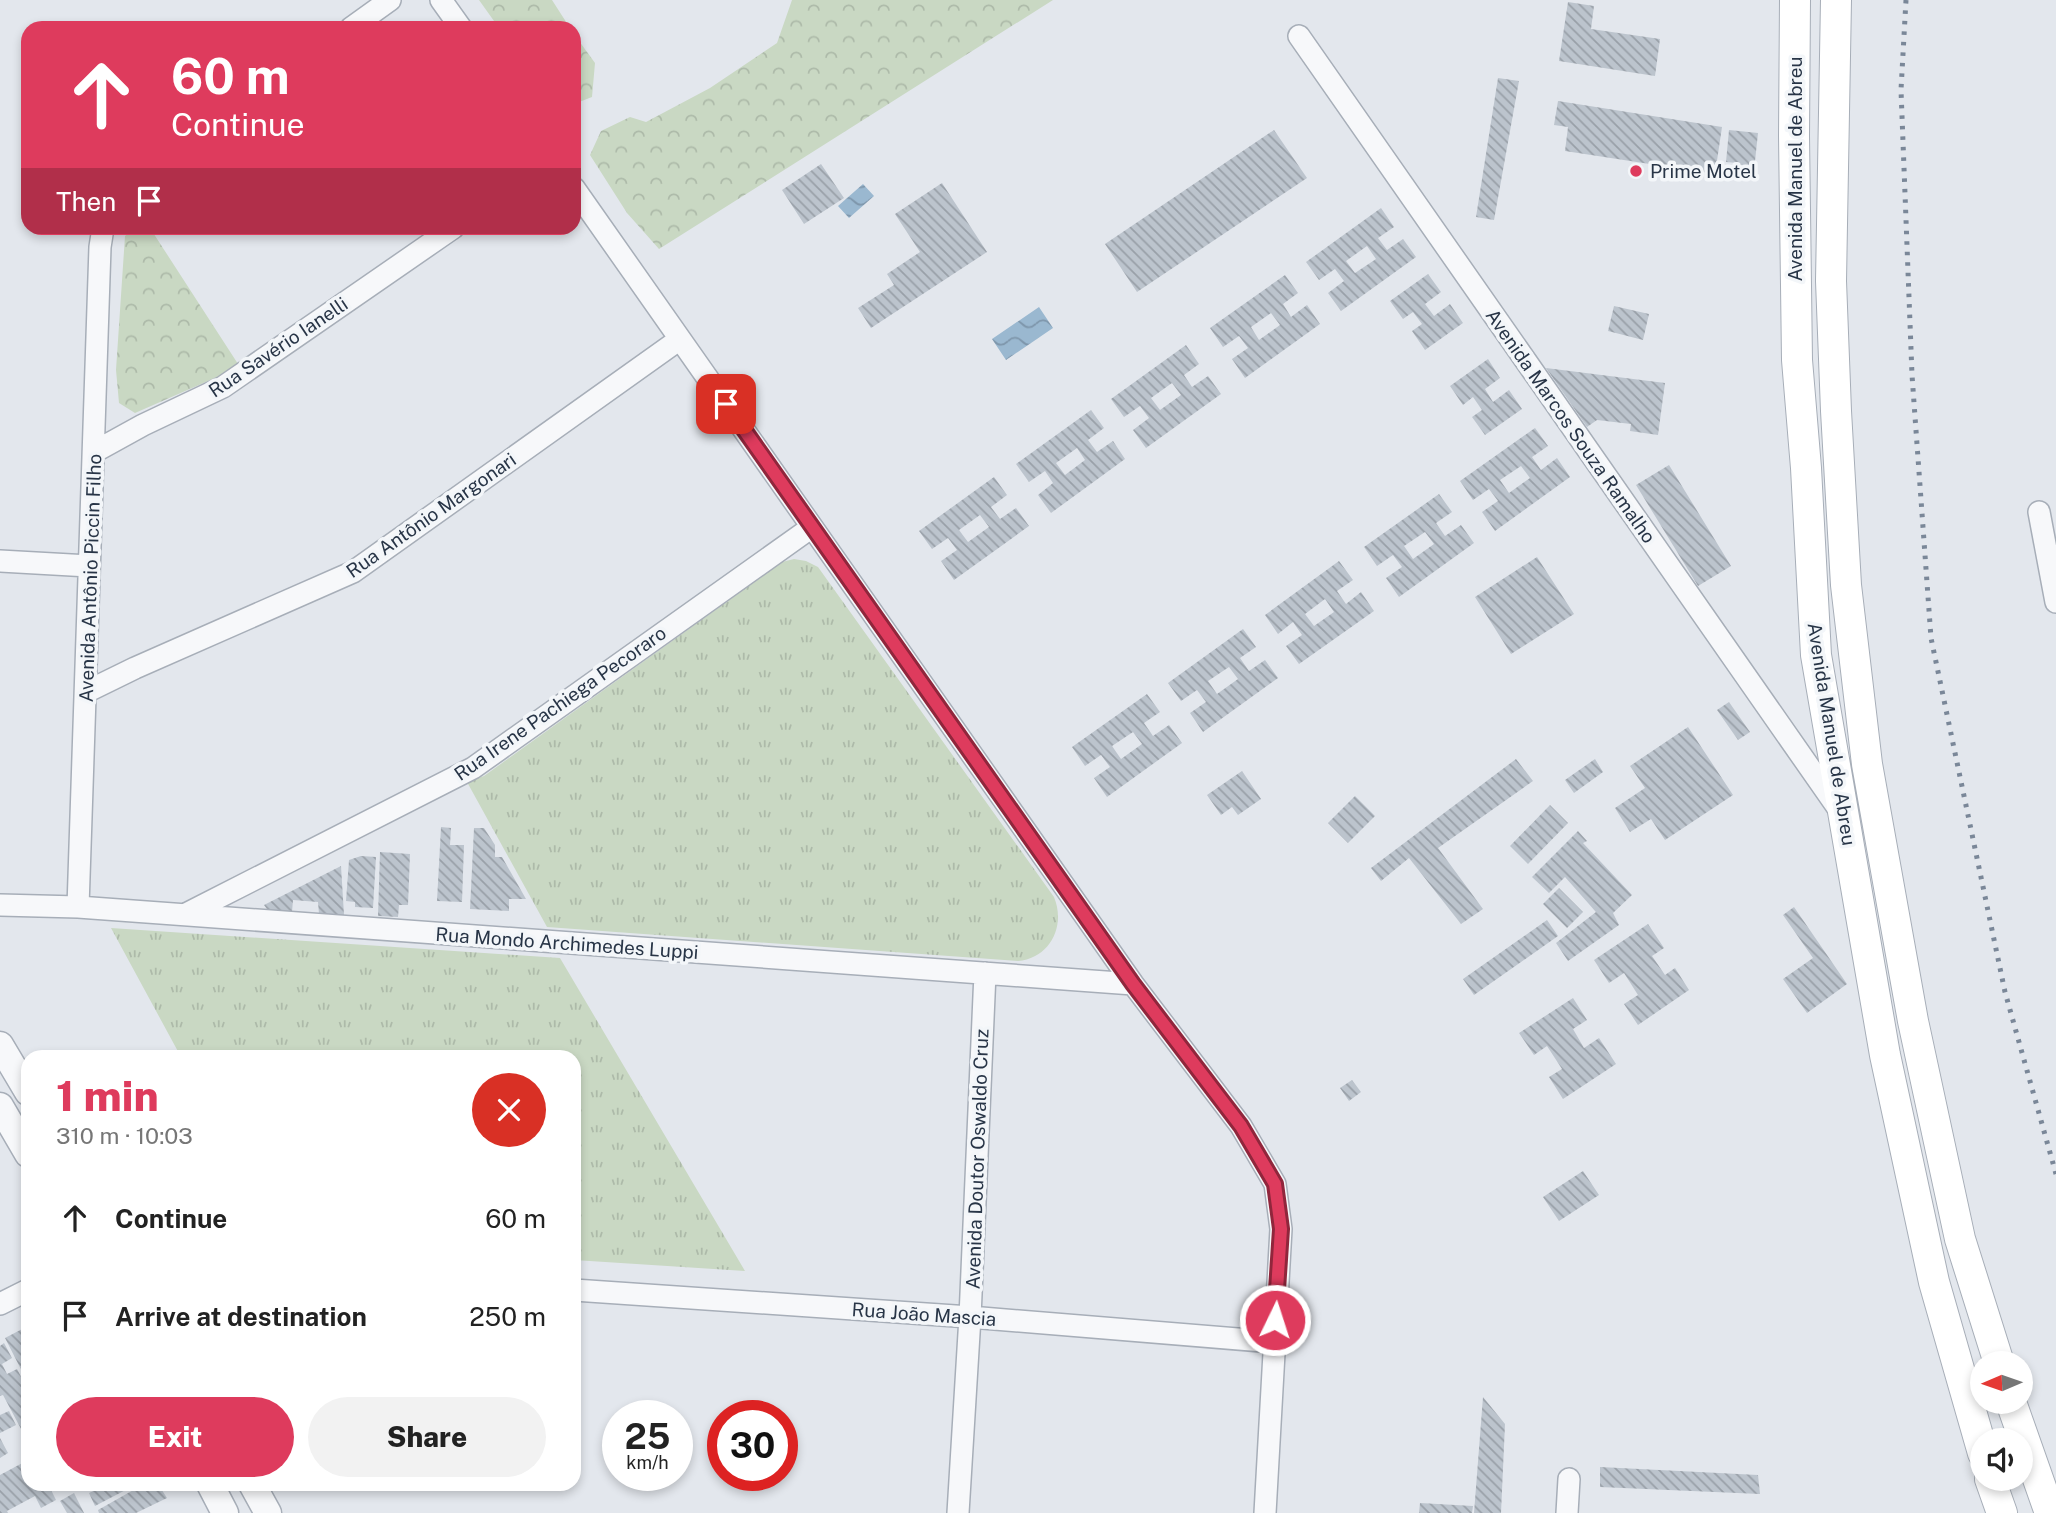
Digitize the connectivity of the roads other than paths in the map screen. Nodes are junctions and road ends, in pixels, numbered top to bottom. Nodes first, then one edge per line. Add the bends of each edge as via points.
1 (390, 0) edge
2 (441, 0) edge
3 (1795, 0) edge
4 (1836, 0) edge
5 (361, 21) edge
6 (456, 21) edge
7 (1299, 36) dead end
8 (581, 198) edge
9 (443, 235) edge
10 (101, 237) edge
11 (680, 339) junction
12 (94, 452) junction
13 (2039, 512) dead end
14 (812, 527) junction
15 (0, 561) edge
16 (89, 566) junction
17 (2056, 602) edge
18 (86, 692) junction
19 (1843, 815) junction
20 (0, 905) edge
21 (78, 908) junction
22 (184, 915) junction
23 (985, 973) junction
24 (1133, 984) junction
25 (0, 1045) edge
26 (21, 1080) edge
27 (0, 1106) edge
28 (21, 1142) edge
29 (581, 1290) edge
30 (21, 1294) edge
31 (0, 1304) edge
32 (970, 1317) junction
33 (1273, 1342) junction
34 (1995, 1351) edge
35 (2015, 1414) edge
36 (1976, 1428) edge
37 (1569, 1479) dead end
38 (214, 1491) edge
39 (257, 1491) edge
40 (1994, 1491) edge
41 (225, 1513) edge
42 (268, 1513) edge
43 (958, 1513) edge
44 (1265, 1513) edge
45 (1567, 1513) edge
46 (2002, 1513) edge
47 (2050, 1513) edge

1 - 5 street
2 - 6 street
3 - 19 main road, Avenida Manuel de Abreu via 1797,360 1816,655
4 - 34 main road, Avenida Manuel de Abreu via 1831,281 1846,585 1857,682 1867,765 1913,1021 1961,1239
7 - 19 street, Avenida Marcos Souza Ramalho
8 - 11 street
9 - 12 street, Rua Savério Ianelli via 223,387
10 - 12 street, Avenida Antônio Piccin Filho
11 - 14 street
11 - 18 street, Rua Antônio Margonari via 353,572
12 - 16 street, Avenida Antônio Piccin Filho
13 - 17 street
14 - 22 street, Rua Irene Pachiega Pecoraro via 472,768
14 - 24 street
15 - 16 street
16 - 18 street, Avenida Antônio Piccin Filho
18 - 21 street, Avenida Antônio Piccin Filho
19 - 36 main road, Avenida Manuel de Abreu via 1885,1055 1931,1269
20 - 21 street, Rua Mondo Archimedes Luppi
21 - 22 street, Rua Mondo Archimedes Luppi
22 - 23 street, Rua Mondo Archimedes Luppi
23 - 24 street, Rua Mondo Archimedes Luppi
23 - 32 street, Avenida Doutor Oswaldo Cruz
24 - 33 street via 1241,1126 1275,1184 1281,1229
25 - 26 street
27 - 28 street
29 - 32 street, Rua João Mascia
30 - 31 street
32 - 33 street, Rua João Mascia
32 - 43 street, Avenida Doutor Oswaldo Cruz
33 - 44 street
35 - 47 main road
37 - 45 street
38 - 41 street
39 - 42 street
40 - 46 main road

